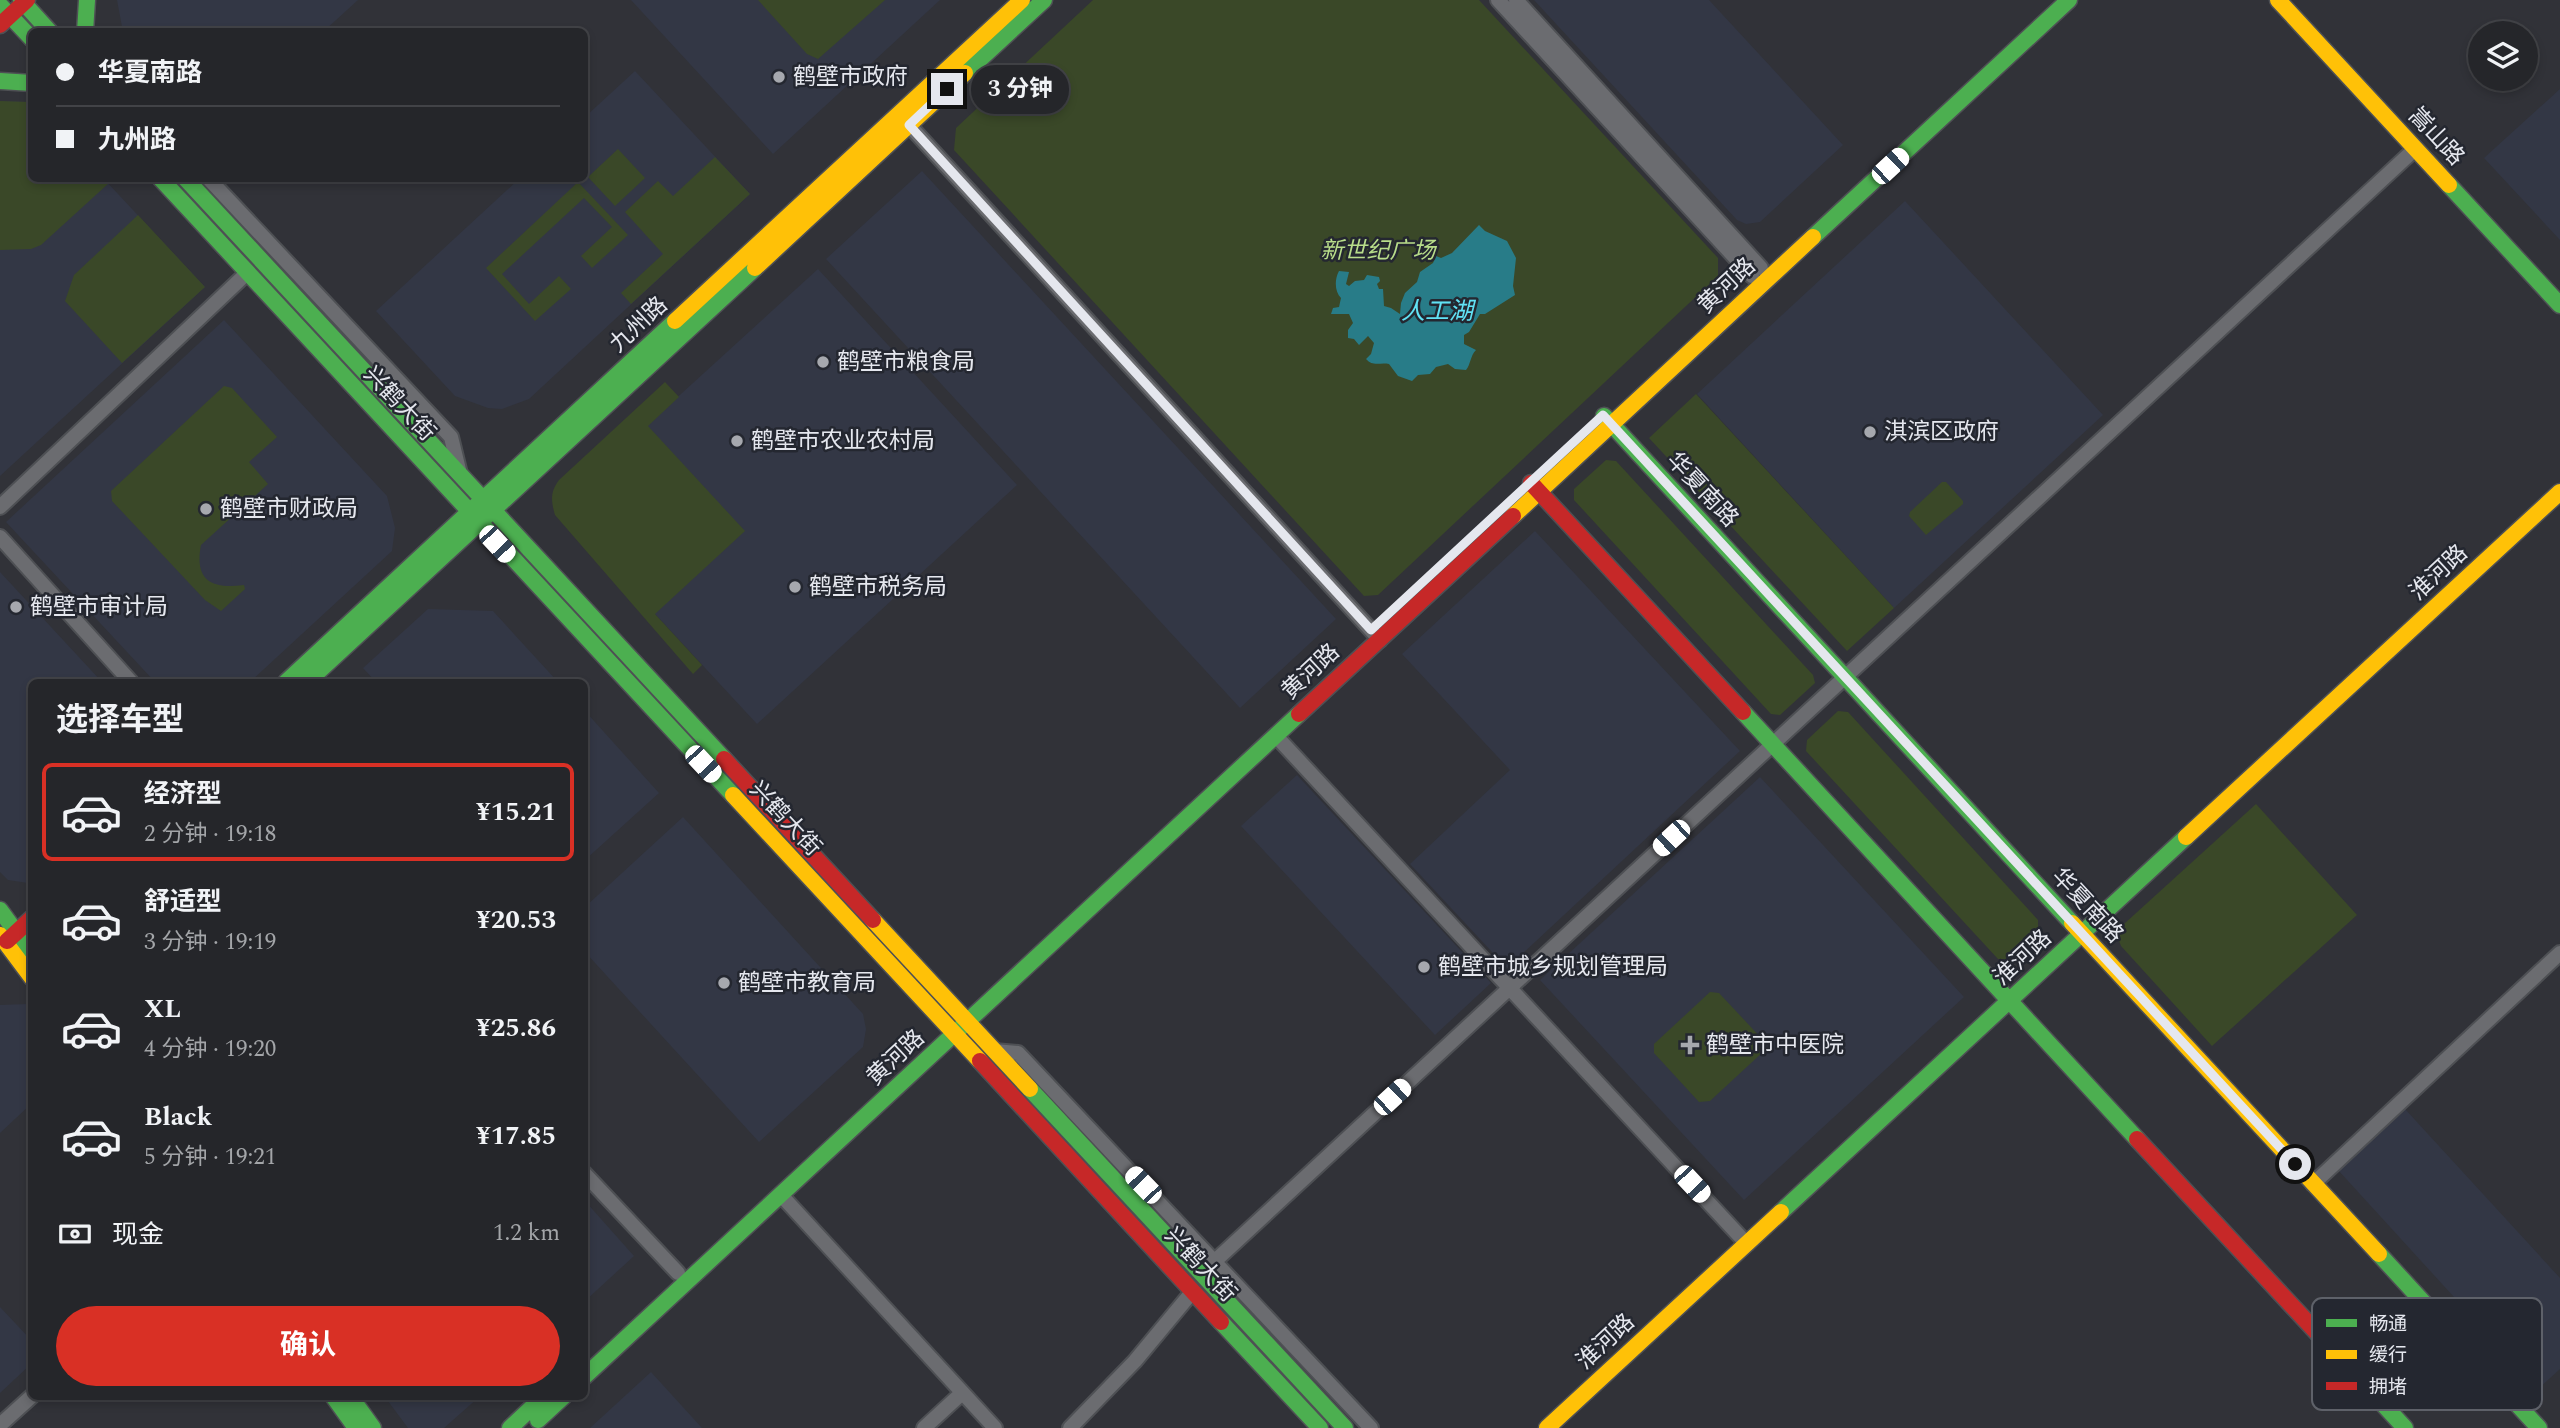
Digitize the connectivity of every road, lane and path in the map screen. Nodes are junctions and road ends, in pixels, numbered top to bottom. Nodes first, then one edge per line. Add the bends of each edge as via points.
1 (87, 0) edge
2 (1022, 0) edge
3 (1044, 0) edge
4 (1499, 0) edge
5 (1516, 0) edge
6 (2049, 0) edge
7 (2069, 0) edge
8 (2278, 0) edge
9 (2296, 0) edge
10 (24, 1) edge
11 (3, 15) edge
12 (47, 28) edge
13 (85, 28) edge
14 (28, 37) edge
15 (0, 81) edge
16 (28, 83) edge
17 (909, 125) junction
18 (2416, 149) junction
19 (164, 182) edge
20 (189, 182) edge
21 (212, 182) edge
22 (1756, 272) junction
23 (247, 273) junction
24 (2560, 285) edge
25 (2560, 305) edge
26 (1607, 420) junction
27 (461, 479) junction
28 (1534, 487) junction
29 (2560, 492) edge
30 (487, 506) junction
31 (0, 507) edge
32 (474, 518) junction
33 (0, 537) edge
34 (1376, 635) junction
35 (1845, 677) junction
36 (128, 679) edge
37 (289, 679) edge
38 (310, 679) edge
39 (1276, 736) junction
40 (1773, 744) junction
41 (0, 910) edge
42 (28, 924) edge
43 (2082, 934) junction
44 (15, 943) edge
45 (2560, 953) edge
46 (0, 967) edge
47 (28, 970) edge
48 (1510, 988) junction
49 (2010, 1001) junction
50 (963, 1018) junction
51 (950, 1030) junction
52 (994, 1051) junction
53 (588, 1177) edge
54 (2313, 1184) junction
55 (781, 1195) junction
56 (1747, 1244) junction
57 (1215, 1261) junction
58 (678, 1273) junction
59 (1201, 1274) junction
60 (1193, 1291) junction
61 (2419, 1298) edge
62 (2312, 1327) edge
63 (588, 1355) edge
64 (588, 1373) edge
65 (962, 1393) junction
66 (28, 1400) edge
67 (336, 1400) edge
68 (354, 1400) edge
69 (540, 1400) edge
70 (560, 1400) edge
71 (2388, 1410) edge
72 (2522, 1410) edge
73 (0, 1426) edge
74 (356, 1428) edge
75 (373, 1428) edge
76 (510, 1428) edge
77 (530, 1428) edge
78 (924, 1428) edge
79 (995, 1428) edge
80 (1070, 1428) edge
81 (1320, 1428) edge
82 (1345, 1428) edge
83 (1371, 1428) edge
84 (1547, 1428) edge
85 (2405, 1428) edge
86 (2539, 1428) edge

1 - 13 main road
2 - 30 main road, 九州路
3 - 17 main road, 九州路
4 - 22 street
5 - 22 street
6 - 22 main road, 黄河路
7 - 26 main road, 黄河路
8 - 18 main road, 嵩山路
9 - 24 main road, 嵩山路
10 - 11 main road
10 - 12 main road
11 - 14 main road
15 - 16 main road
17 - 30 main road, 九州路
17 - 34 street
18 - 25 main road, 嵩山路
18 - 35 street
19 - 23 main road, 兴鹤大街
20 - 27 main road, 兴鹤大街
21 - 27 street via 451,437
22 - 26 main road, 黄河路
23 - 31 street
23 - 32 main road, 兴鹤大街
26 - 28 main road, 黄河路
26 - 35 main road, 华夏南路
27 - 30 main road, 兴鹤大街
28 - 34 main road, 黄河路
28 - 40 main road
29 - 43 main road, 淮河路
30 - 32 main road, 九州路
30 - 50 main road, 兴鹤大街
32 - 37 main road, 九州路
32 - 38 main road, 九州路
32 - 51 main road, 兴鹤大街
33 - 36 street
34 - 39 main road, 黄河路
34 - 50 main road, 黄河路
35 - 40 street
35 - 43 main road, 华夏南路
39 - 48 street
39 - 50 main road, 黄河路
40 - 48 street
40 - 49 main road
41 - 44 main road
42 - 44 main road
43 - 49 main road, 淮河路
43 - 54 main road, 华夏南路
44 - 46 main road
44 - 47 main road
45 - 54 street
48 - 56 street
48 - 57 street
49 - 56 main road, 淮河路
49 - 62 main road
50 - 51 main road, 黄河路
50 - 52 main road, 兴鹤大街
51 - 55 main road, 黄河路
51 - 58 main road, 黄河路
51 - 60 main road, 兴鹤大街
52 - 57 street via 1018,1053
52 - 59 main road, 兴鹤大街
53 - 58 street
54 - 61 main road, 华夏南路
55 - 64 main road, 黄河路
55 - 65 street
56 - 84 main road, 淮河路
57 - 59 street
57 - 83 street
58 - 63 main road, 黄河路
59 - 82 main road, 兴鹤大街
60 - 80 street via 1135,1361
60 - 81 main road, 兴鹤大街
65 - 78 street
65 - 79 street
66 - 73 street
67 - 74 main road
68 - 75 main road
69 - 76 main road
70 - 77 main road
71 - 85 main road
72 - 86 main road, 华夏南路

